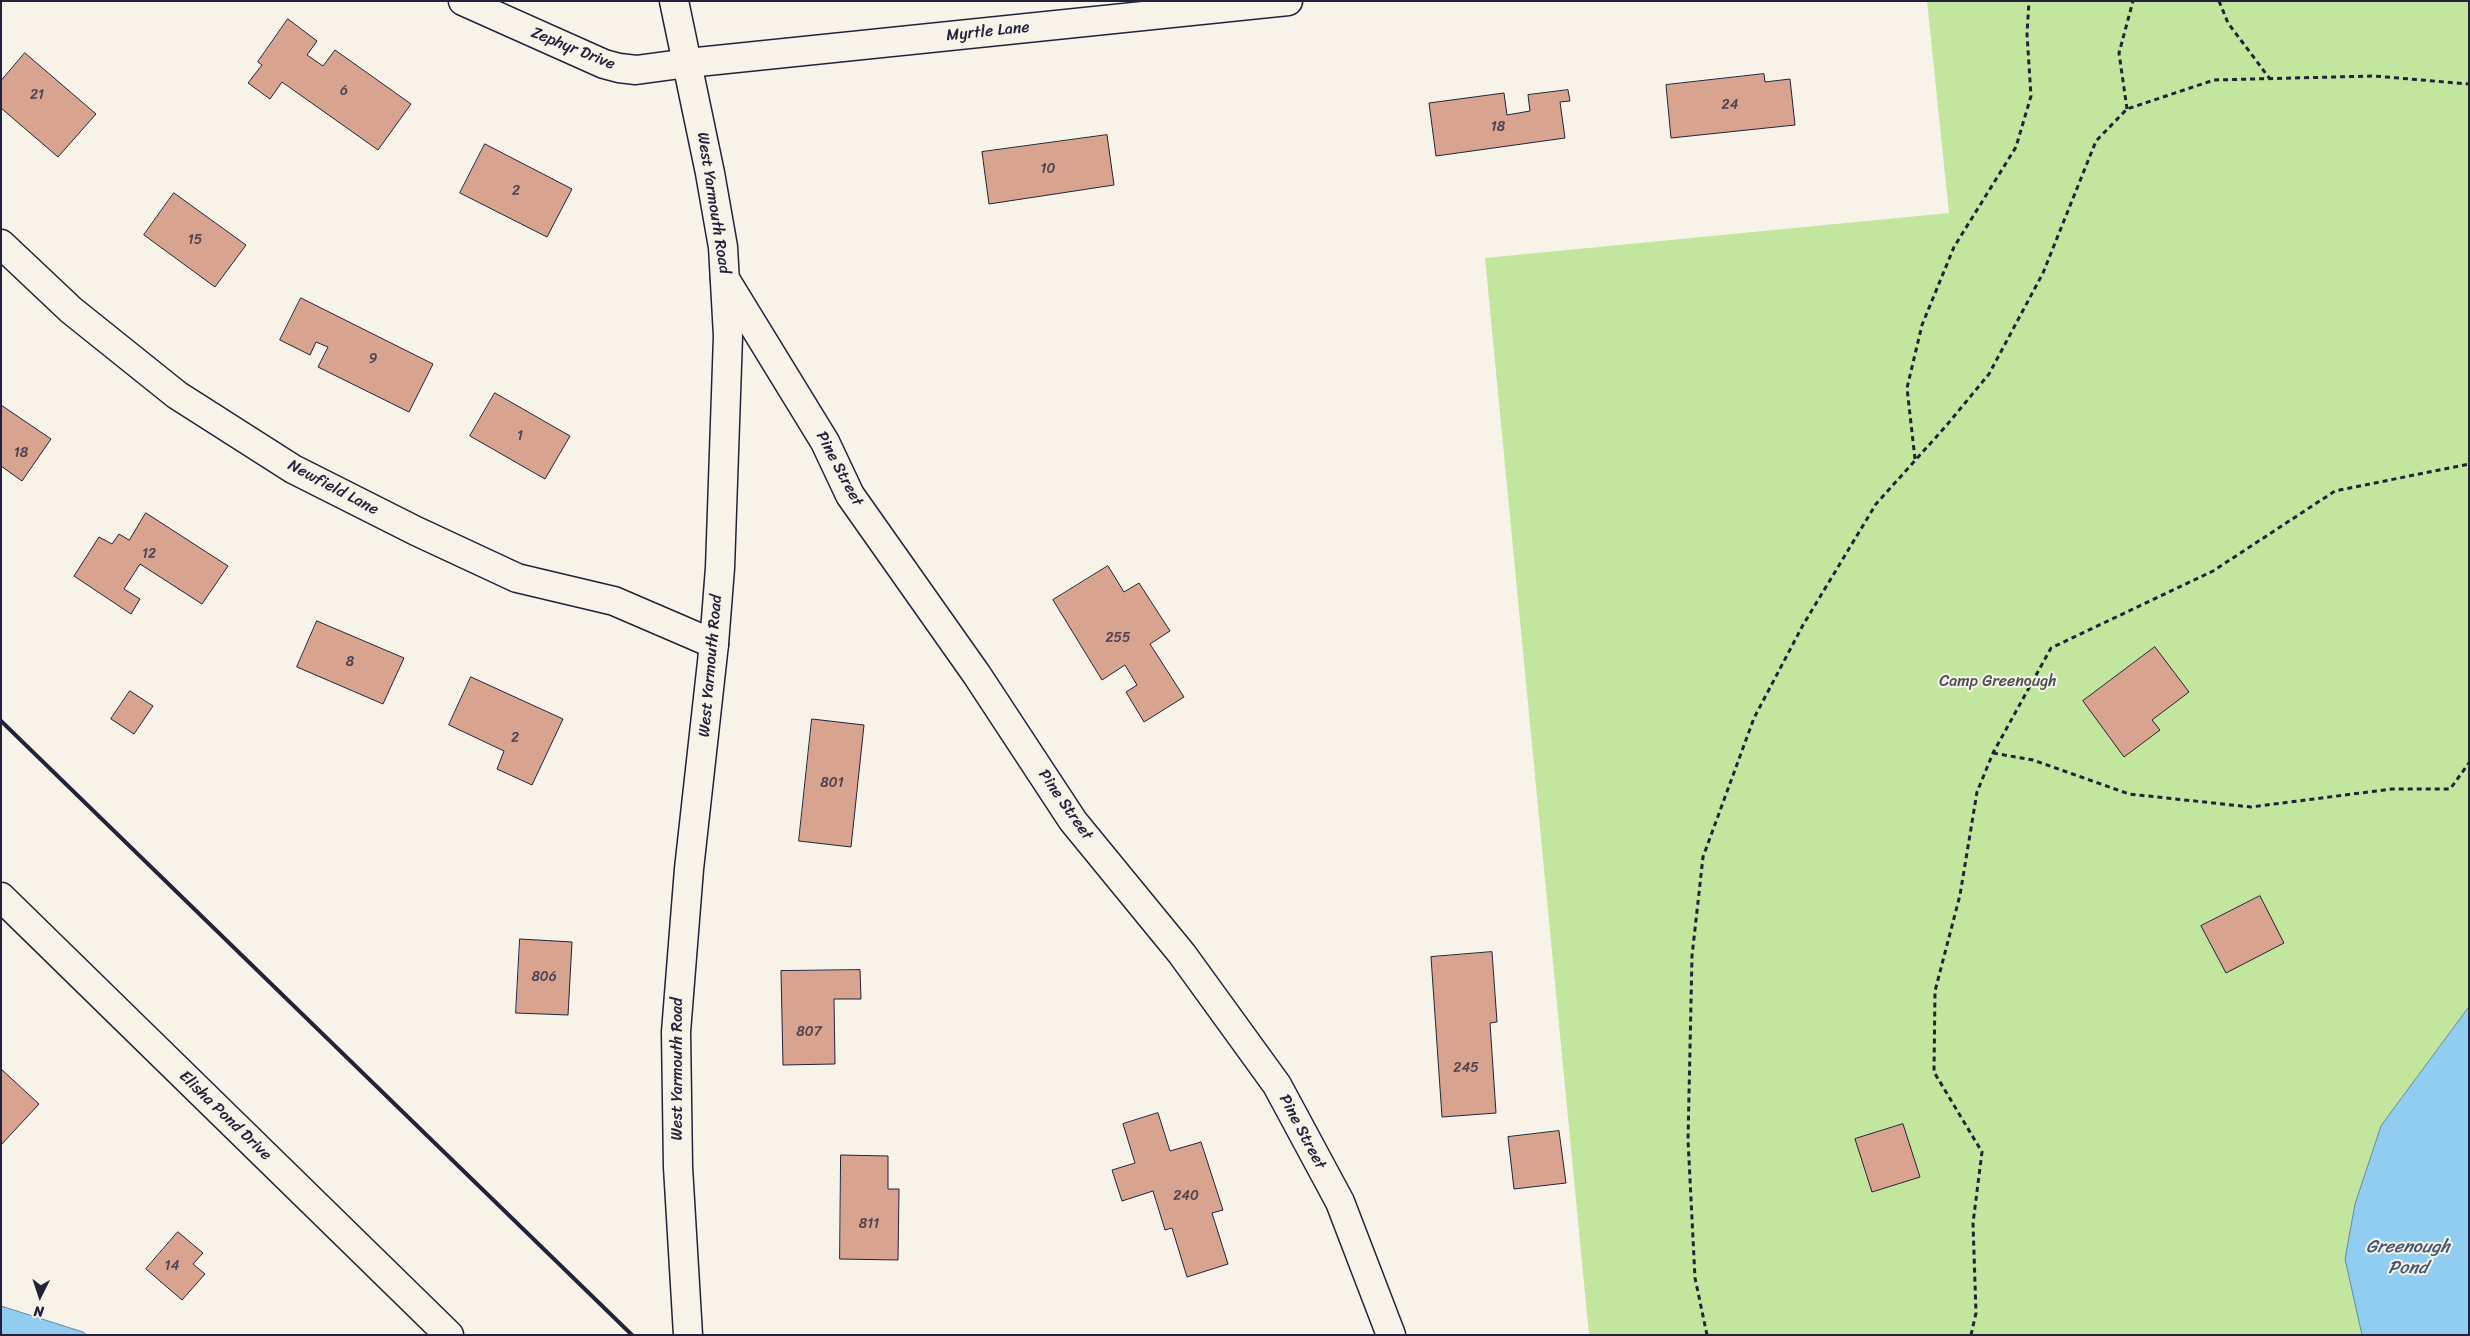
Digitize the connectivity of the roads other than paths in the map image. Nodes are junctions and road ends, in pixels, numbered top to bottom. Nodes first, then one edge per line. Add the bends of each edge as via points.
1 (463, 1) edge
2 (674, 1) edge
3 (1288, 1) edge
4 (1249, 3) edge
5 (688, 63) junction
6 (1, 244) edge
7 (726, 278) junction
8 (714, 644) junction
9 (1, 897) edge
10 (449, 1335) edge
11 (688, 1335) edge
12 (1391, 1335) edge

1 - 5 street, Zephyr Drive via 604,64 636,70
2 - 5 street, West Yarmouth Road
3 - 4 street, Myrtle Lane
4 - 5 street, Myrtle Lane
5 - 7 street, West Yarmouth Road via 710,173
6 - 8 street, Newfield Lane via 71,310 177,395 293,469 516,578 614,601
7 - 8 street, West Yarmouth Road via 727,387
7 - 12 street, Pine Street via 825,442 850,495 977,675 1074,821 1182,954 1277,1085 1340,1202
8 - 11 street, West Yarmouth Road via 689,869 676,1032 678,1167
9 - 10 street, Elisha Pond Drive

